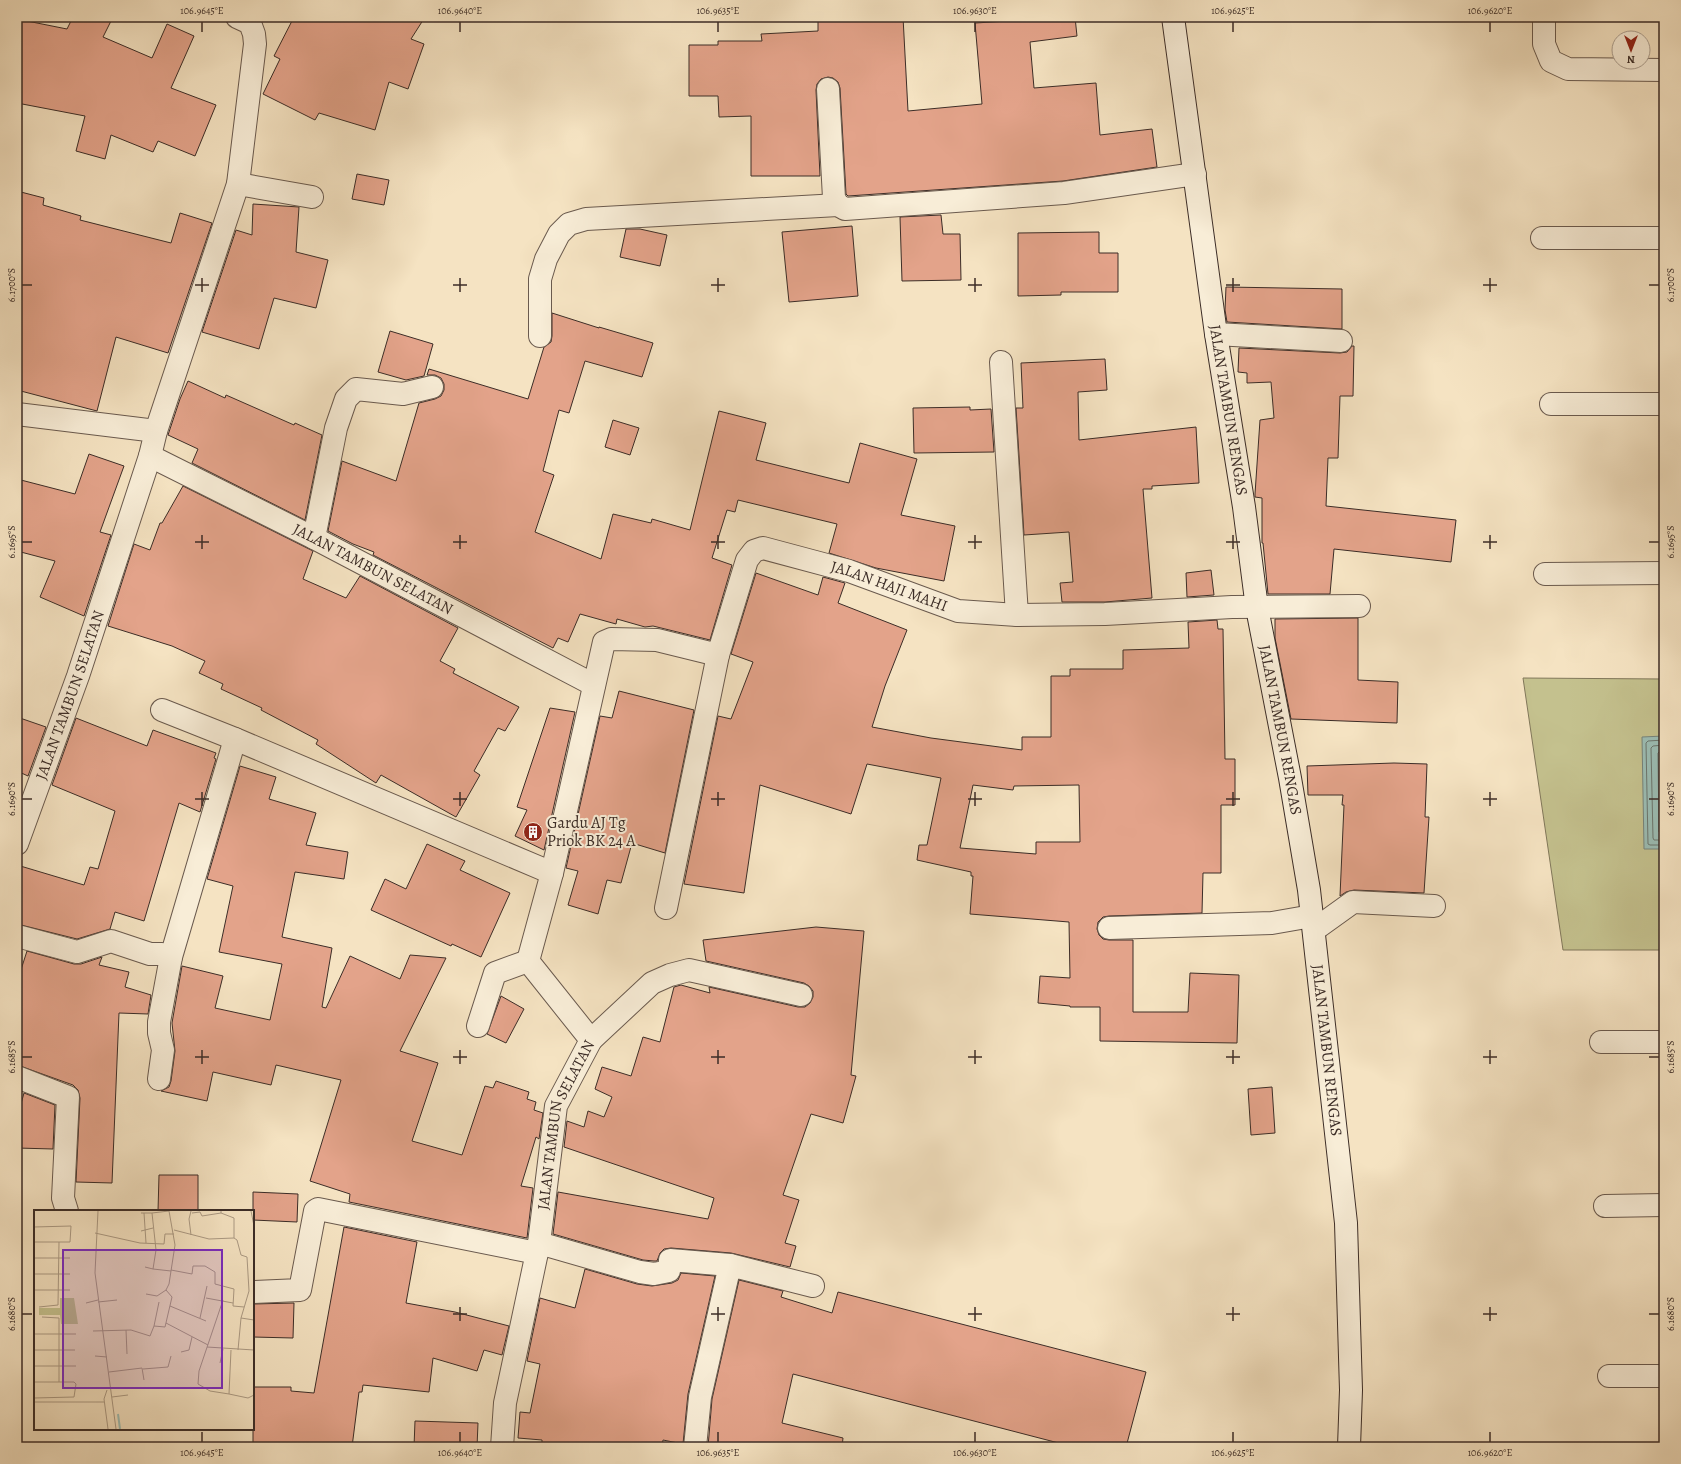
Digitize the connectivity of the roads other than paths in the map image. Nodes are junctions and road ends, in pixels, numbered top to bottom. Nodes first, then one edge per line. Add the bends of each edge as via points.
1 (237, 17) edge
2 (1173, 17) edge
3 (1544, 17) edge
4 (1664, 70) edge
5 (828, 89) dead end
6 (1192, 174) junction
7 (238, 184) junction
8 (312, 197) dead end
9 (838, 205) junction
10 (1542, 238) dead end
11 (1664, 238) edge
12 (1216, 334) junction
13 (540, 336) dead end
14 (1341, 341) dead end
15 (1001, 362) dead end
16 (432, 387) dead end
17 (1551, 404) dead end
18 (1664, 404) edge
19 (17, 414) edge
20 (156, 431) junction
21 (150, 456) junction
22 (314, 538) junction
23 (1664, 573) edge
24 (1545, 574) dead end
25 (1359, 606) dead end
26 (1247, 608) junction
27 (1017, 615) junction
28 (718, 655) junction
29 (594, 685) junction
30 (162, 710) dead end
31 (235, 739) junction
32 (17, 844) edge
33 (552, 872) junction
34 (1434, 906) dead end
35 (666, 908) dead end
36 (1309, 922) junction
37 (1109, 928) dead end
38 (17, 936) edge
39 (172, 957) junction
40 (528, 960) junction
41 (800, 995) dead end
42 (478, 1026) dead end
43 (591, 1040) junction
44 (1600, 1042) dead end
45 (1664, 1042) edge
46 (17, 1077) edge
47 (159, 1079) dead end
48 (1664, 1205) edge
49 (1605, 1206) dead end
50 (67, 1210) edge
51 (538, 1248) junction
52 (730, 1265) junction
53 (813, 1286) dead end
54 (254, 1292) edge
55 (1609, 1376) dead end
56 (1664, 1376) edge
57 (502, 1447) edge
58 (695, 1447) edge
59 (1349, 1447) edge

1 - 7 street, JALAN TAMBUN SELATAN via 250,23 256,44
2 - 6 street, JALAN TAMBUN RENGAS
3 - 4 street via 1544,44 1551,61 1568,68
5 - 9 street via 834,198
6 - 9 street via 1064,193 845,208
6 - 12 street, JALAN TAMBUN RENGAS
7 - 8 street
7 - 20 street, JALAN TAMBUN SELATAN
9 - 13 street via 586,219 569,224 559,234 546,259 540,278
10 - 11 street
12 - 14 street
12 - 26 street, JALAN TAMBUN RENGAS via 1244,507
15 - 27 street
16 - 22 street via 403,394 356,389 346,399 336,428
17 - 18 street
19 - 20 street
20 - 21 street, JALAN TAMBUN SELATAN
21 - 22 street, JALAN TAMBUN SELATAN
21 - 32 street, JALAN TAMBUN SELATAN via 78,676
22 - 29 street, JALAN TAMBUN SELATAN
23 - 24 street
25 - 26 street, JALAN HAJI MAHI
26 - 27 street, JALAN HAJI MAHI
26 - 36 street, JALAN TAMBUN RENGAS via 1290,778 1309,890
27 - 28 street, JALAN HAJI MAHI via 958,610 849,571 763,548 750,554 747,560
28 - 29 street via 657,640 611,639 604,642
28 - 35 street
29 - 33 street
30 - 31 street
31 - 33 street
31 - 39 street
33 - 40 street
34 - 36 street via 1353,902
36 - 37 street
36 - 59 street, JALAN TAMBUN RENGAS via 1346,1222 1351,1390
38 - 39 street via 77,952 111,942 150,954
39 - 47 street via 159,1022 163,1050
40 - 42 street via 495,973
40 - 43 street, JALAN TAMBUN SELATAN
41 - 43 street via 689,970 652,983
43 - 51 street, JALAN TAMBUN SELATAN via 556,1106
44 - 45 street
46 - 50 street via 68,1098 63,1198
48 - 49 street
51 - 52 street via 654,1274 669,1271 670,1260
51 - 54 street via 318,1209 315,1211 300,1290
51 - 57 street, JALAN TAMBUN SELATAN via 505,1403
52 - 53 street
52 - 58 street via 700,1396
55 - 56 street

